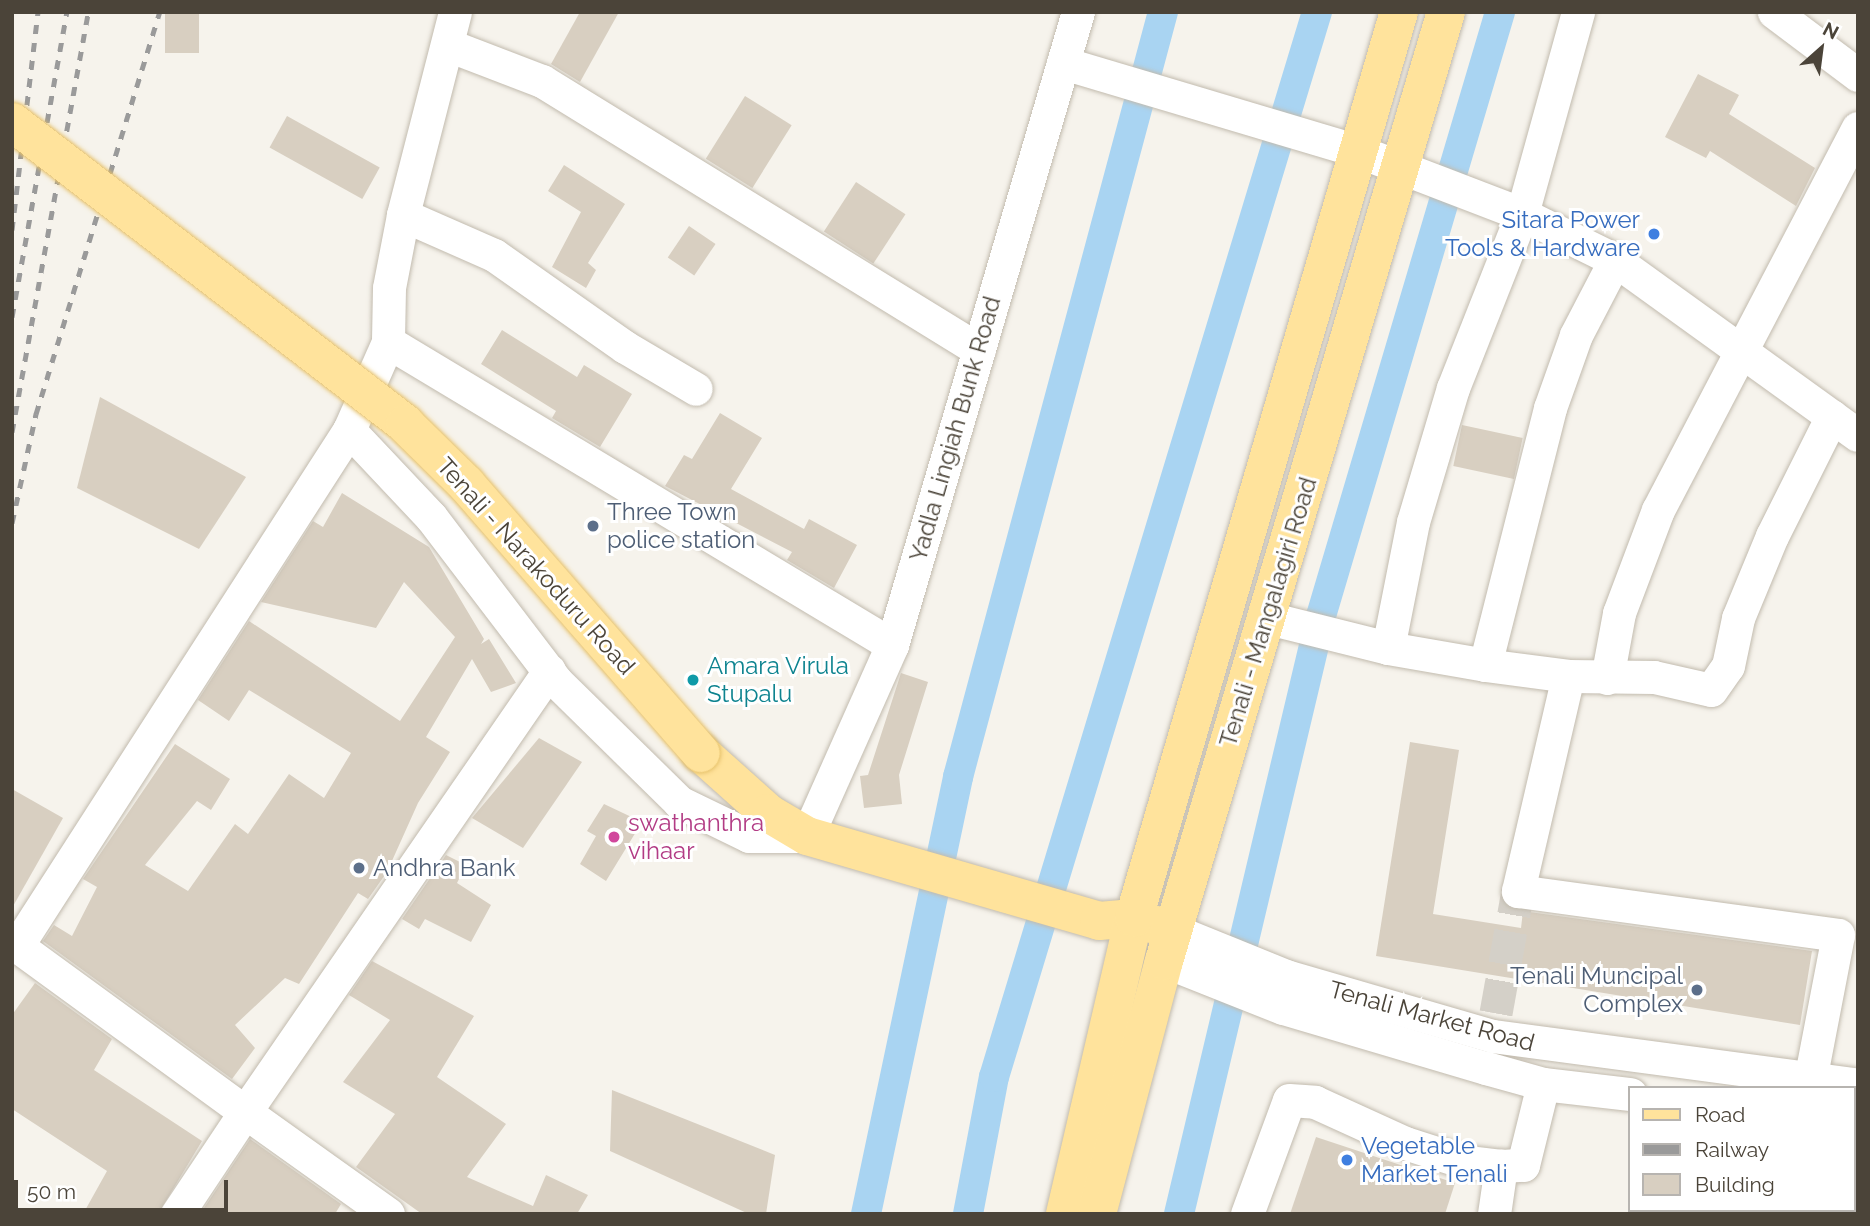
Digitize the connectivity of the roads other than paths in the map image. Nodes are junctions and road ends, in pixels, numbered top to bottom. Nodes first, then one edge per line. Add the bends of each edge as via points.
1 (455, 12) edge
2 (1078, 12) edge
3 (1399, 12) edge
4 (1446, 12) edge
5 (1578, 12) edge
6 (1774, 12) edge
7 (449, 45) junction
8 (1063, 63) junction
9 (1858, 75) edge
10 (12, 122) edge
11 (1858, 128) edge
12 (1343, 146) junction
13 (1416, 173) junction
14 (1509, 209) junction
15 (403, 215) junction
16 (1615, 260) junction
17 (388, 342) junction
18 (1740, 348) junction
19 (979, 350) junction
20 (695, 389) dead end
21 (1845, 425) edge
22 (349, 430) junction
23 (1281, 621) junction
24 (892, 645) junction
25 (1380, 646) junction
26 (1485, 665) junction
27 (549, 671) junction
28 (1568, 676) junction
29 (1607, 678) junction
30 (807, 836) junction
31 (1120, 930) junction
32 (1183, 952) junction
33 (1284, 992) junction
34 (1495, 1024) junction
35 (1486, 1068) junction
36 (1811, 1075) junction
37 (1543, 1084) junction
38 (1858, 1085) edge
39 (1629, 1094) edge
40 (245, 1112) junction
41 (1501, 1166) junction
42 (1082, 1209) edge
43 (177, 1214) edge
44 (388, 1214) edge
45 (1247, 1214) edge
46 (1494, 1214) edge

1 - 7 street
2 - 8 street, Yadla Lingiah Bunk Road
3 - 12 main road, Tenali - Mangalagiri Road
4 - 13 main road, Tenali - Mangalagiri Road
5 - 14 street
6 - 9 street
7 - 15 street
7 - 19 street via 542,80
8 - 12 street
8 - 19 street, Yadla Lingiah Bunk Road
10 - 30 main road, Tenali - Narakoduru Road, bridge via 405,424 466,484 701,752 768,813
11 - 18 street
12 - 13 street
12 - 31 main road, Tenali - Mangalagiri Road
13 - 14 street
13 - 23 main road, Tenali - Mangalagiri Road
14 - 16 street
14 - 25 street
15 - 17 street via 389,288
15 - 20 street via 494,254 625,348
16 - 18 street
16 - 26 street via 1576,335 1538,444
17 - 22 street
17 - 24 street
18 - 21 street
18 - 29 street via 1639,554
19 - 24 street, Yadla Lingiah Bunk Road
21 - 29 street via 1772,536 1738,618 1728,666 1711,690 1654,677
22 - 27 street via 431,517
22 - 40 street via 17,946
23 - 25 street
23 - 32 main road, Tenali - Mangalagiri Road
24 - 30 street, Yadla Lingiah Bunk Road
25 - 26 street
26 - 28 street
27 - 30 street via 679,802 748,836
27 - 40 street
28 - 29 street
28 - 36 street via 1518,891 1838,935
30 - 31 main road, Tenali - Narakoduru Road
31 - 32 main road, Tenali - Narakoduru Road
31 - 42 main road, Tenali - Mangalagiri Road
32 - 33 street, Tenali Market Road
32 - 42 main road, Tenali - Mangalagiri Road
33 - 34 street, Tenali Market Road
33 - 35 street, Tenali Market Road
34 - 35 street
34 - 36 street, Tenali Market Road via 1557,1048
35 - 37 street, Tenali Market Road
36 - 38 street, Tenali Market Road
37 - 39 street, Tenali Market Road
37 - 41 street via 1523,1165
40 - 43 street
40 - 44 street
41 - 45 street via 1450,1157 1315,1102 1289,1100
41 - 46 street

